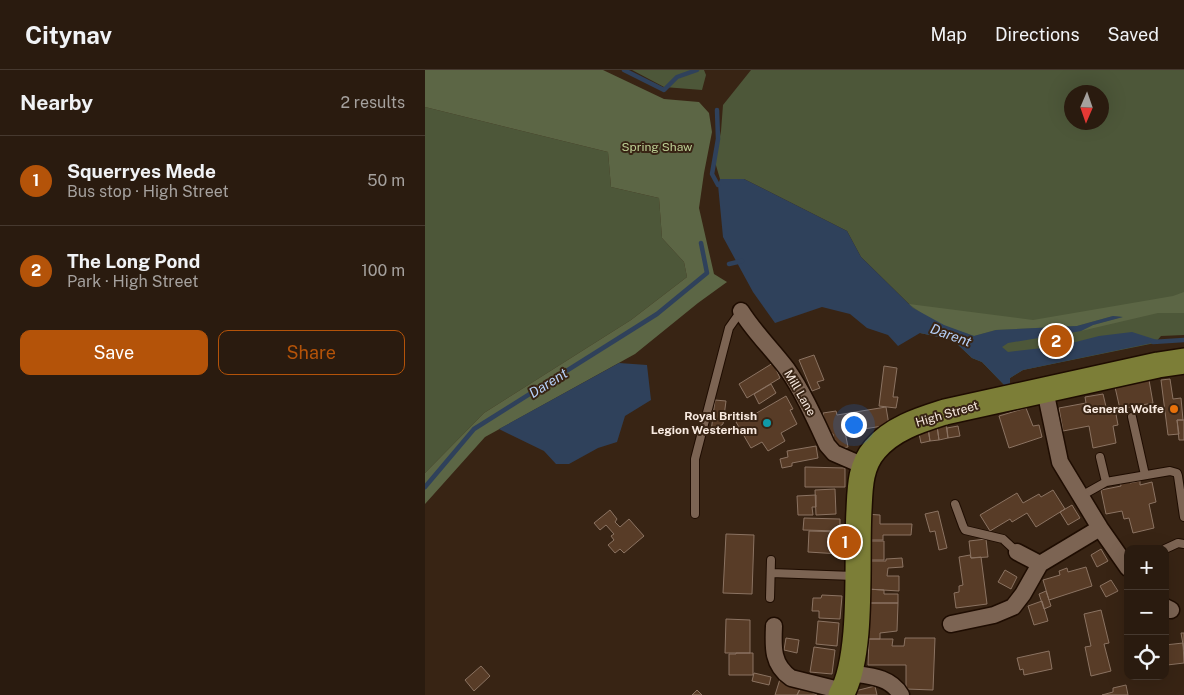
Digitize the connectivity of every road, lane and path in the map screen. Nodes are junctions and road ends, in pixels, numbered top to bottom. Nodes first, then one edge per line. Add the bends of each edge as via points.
1 (741, 311) joint
2 (1184, 361) edge
3 (1045, 390) junction
4 (1132, 417) dead end
5 (1100, 457) dead end
6 (864, 466) junction
7 (1145, 475) junction
8 (1106, 482) junction
9 (1081, 496) junction
10 (955, 504) dead end
11 (695, 514) dead end
12 (1184, 516) edge
13 (1100, 528) junction
14 (1184, 544) edge
15 (1169, 547) edge
16 (1017, 552) joint
17 (771, 560) dead end
18 (1124, 562) edge
19 (1040, 564) junction
20 (771, 573) junction
21 (857, 576) junction
22 (770, 598) dead end
23 (951, 624) dead end
24 (773, 626) dead end
25 (845, 686) edge
26 (901, 695) edge

1 - 6 street, Mill Lane via 796,383 827,445 835,454
1 - 11 lane via 729,328 695,459
2 - 3 main road, High Street
3 - 6 main road, High Street via 917,421 883,441
3 - 9 street via 1060,462
4 - 7 lane
5 - 8 lane
6 - 21 main road, High Street via 860,484
7 - 8 lane
7 - 12 lane via 1177,473
8 - 9 lane
9 - 13 street
10 - 16 lane via 965,530 1003,539
13 - 18 street
13 - 19 street
14 - 15 lane
16 - 19 street
17 - 20 lane
19 - 23 street via 1013,607 994,615
20 - 21 lane
20 - 22 lane
21 - 25 main road, High Street via 855,634
24 - 25 street via 773,653 785,673 791,678
25 - 26 street via 882,679 892,684

